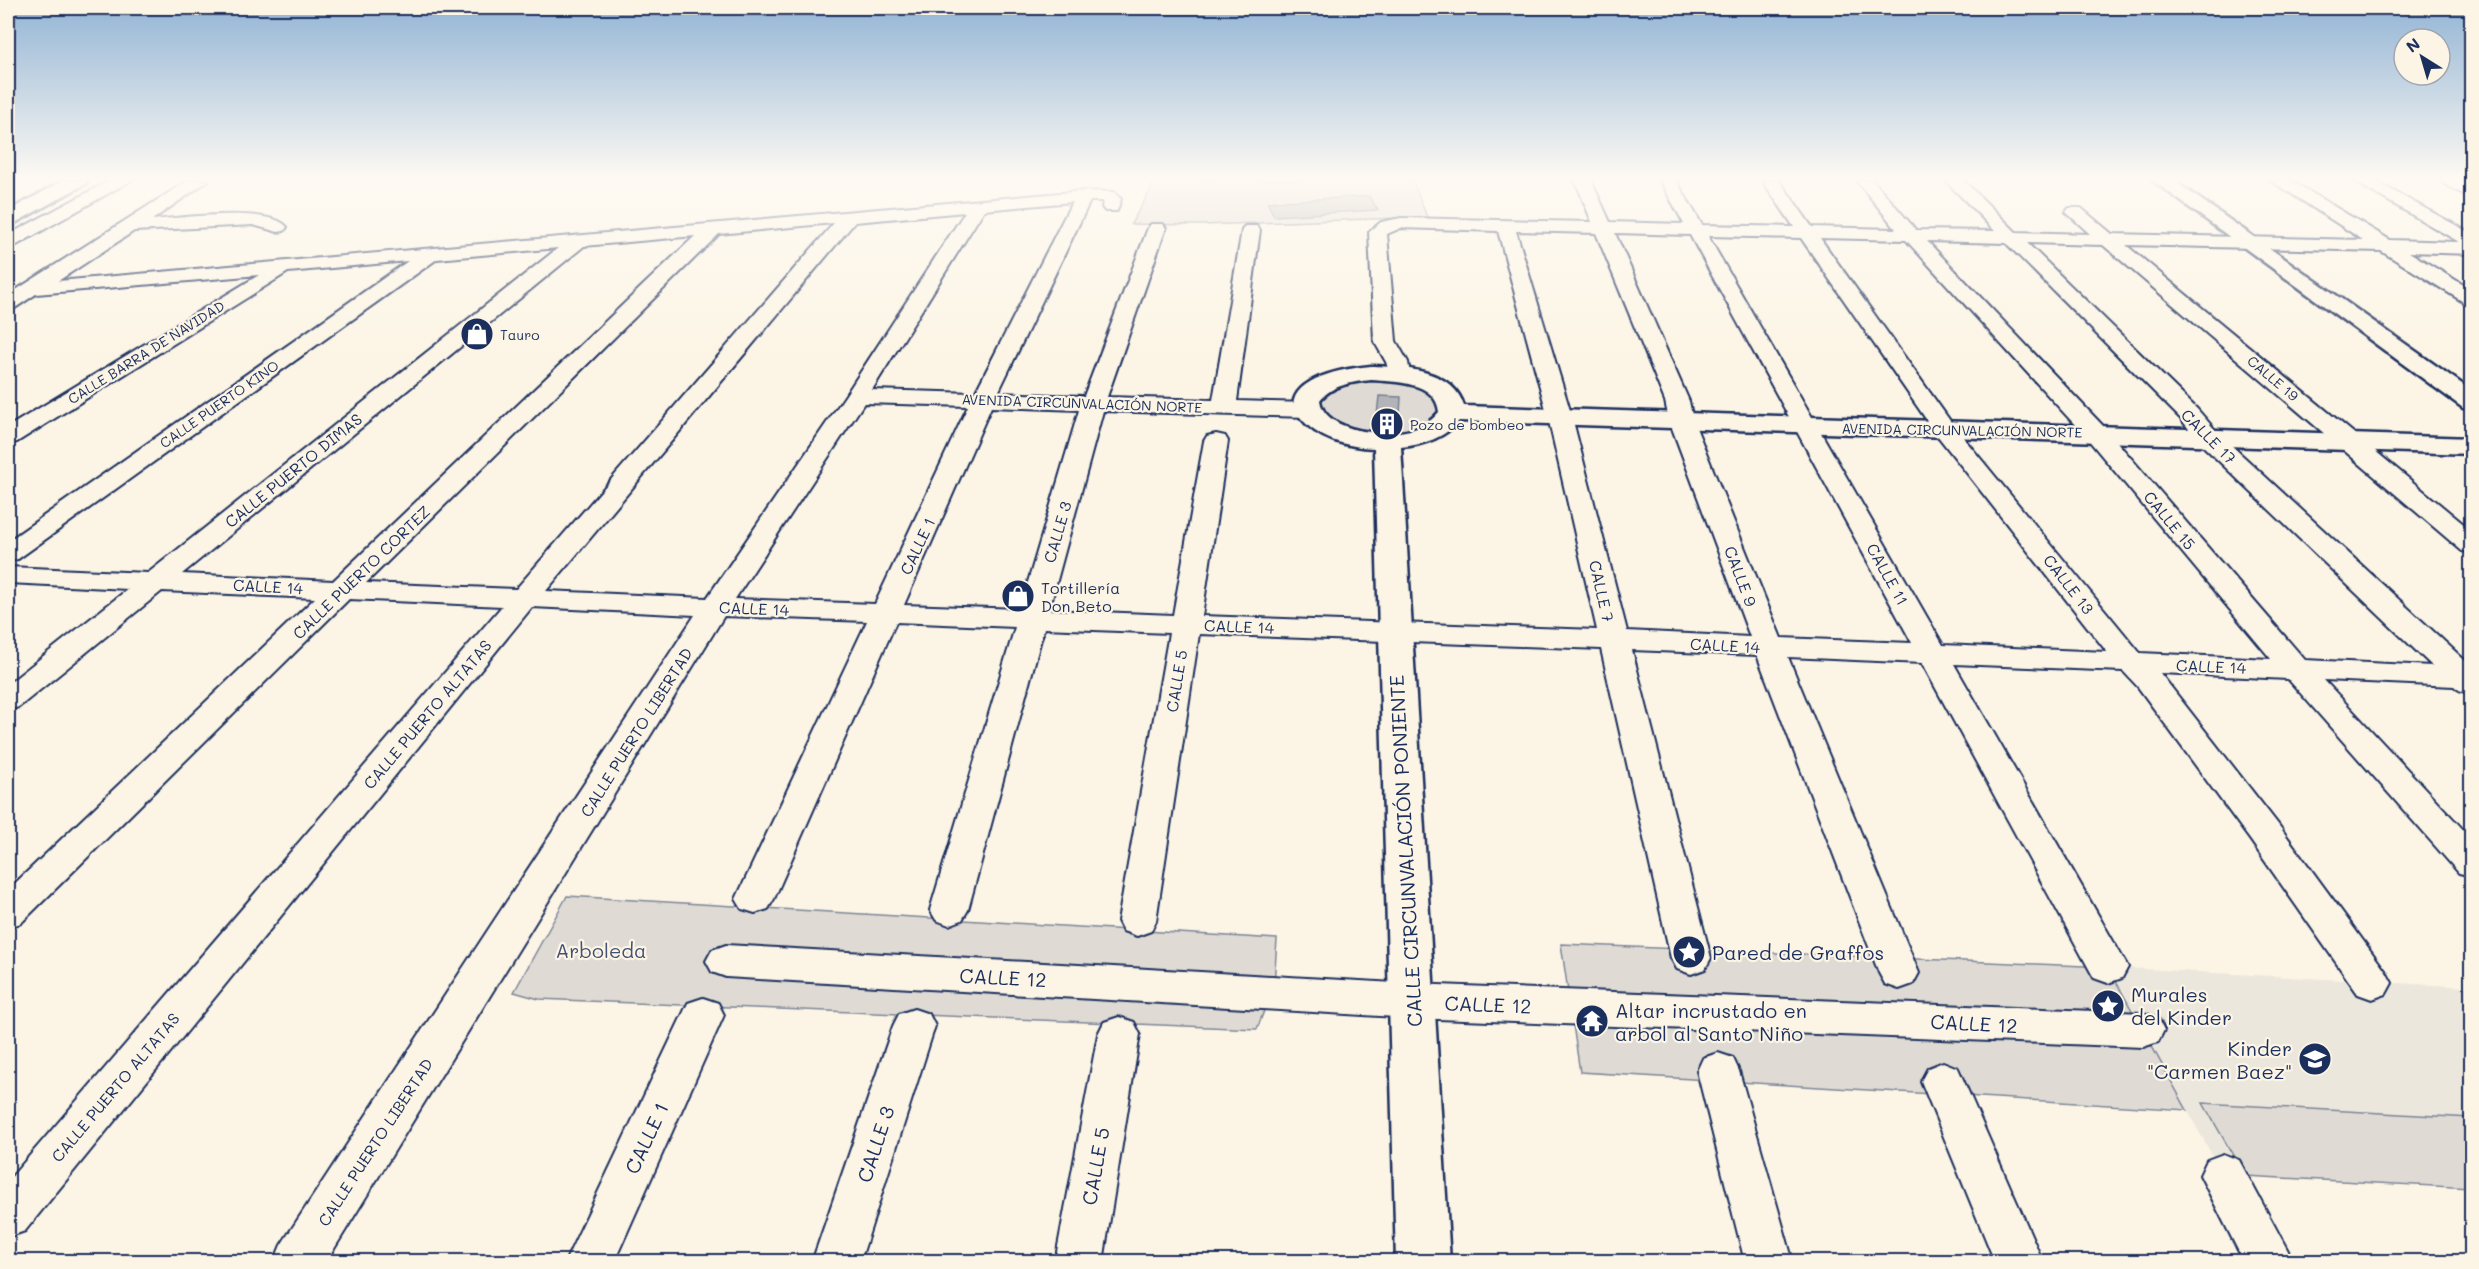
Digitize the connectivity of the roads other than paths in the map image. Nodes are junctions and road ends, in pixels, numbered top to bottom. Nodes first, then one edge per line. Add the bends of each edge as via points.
1 (109, 239) edge
2 (598, 239) edge
3 (702, 239) edge
4 (830, 239) edge
5 (956, 239) edge
6 (1063, 239) edge
7 (1153, 239) edge
8 (1250, 239) edge
9 (1378, 239) edge
10 (1509, 239) edge
11 (1608, 239) edge
12 (1700, 239) edge
13 (1813, 239) edge
14 (1915, 239) edge
15 (2012, 239) edge
16 (2083, 239) edge
17 (2244, 239) edge
18 (2378, 239) edge
19 (2108, 240) junction
20 (578, 241) junction
21 (2249, 243) junction
22 (2389, 246) junction
23 (2472, 248) edge
24 (430, 255) junction
25 (285, 267) junction
26 (31, 289) junction
27 (2472, 299) edge
28 (8, 304) edge
29 (1385, 341) junction
30 (1371, 373) junction
31 (1399, 374) junction
32 (857, 396) junction
33 (983, 400) junction
34 (1093, 403) junction
35 (2472, 403) edge
36 (1224, 407) junction
37 (1308, 410) junction
38 (1452, 413) junction
39 (1560, 417) junction
40 (1681, 420) junction
41 (1805, 425) junction
42 (1946, 430) junction
43 (2096, 433) junction
44 (8, 437) edge
45 (2208, 437) junction
46 (1216, 441) dead end
47 (1387, 441) junction
48 (2348, 441) junction
49 (2472, 446) edge
50 (2472, 545) edge
51 (8, 553) edge
52 (8, 575) edge
53 (154, 581) junction
54 (343, 589) junction
55 (525, 597) junction
56 (715, 606) junction
57 (886, 613) junction
58 (1032, 618) junction
59 (1185, 624) junction
60 (1394, 632) junction
61 (1614, 640) junction
62 (1769, 647) junction
63 (1932, 654) junction
64 (2132, 663) junction
65 (2296, 669) junction
66 (2469, 679) edge
67 (8, 700) edge
68 (2472, 863) edge
69 (755, 899) dead end
70 (949, 910) dead end
71 (8, 913) edge
72 (1137, 921) dead end
73 (1691, 958) dead end
74 (726, 961) dead end
75 (2108, 967) dead end
76 (1899, 973) dead end
77 (2372, 983) dead end
78 (1413, 1001) junction
79 (703, 1015) dead end
80 (914, 1026) dead end
81 (2143, 1030) dead end
82 (1119, 1034) dead end
83 (1718, 1071) dead end
84 (1943, 1081) dead end
85 (2223, 1175) dead end
86 (8, 1215) edge
87 (298, 1262) edge
88 (589, 1262) edge
89 (836, 1262) edge
90 (1078, 1262) edge
91 (1423, 1262) edge
92 (1769, 1262) edge
93 (2019, 1262) edge
94 (2270, 1262) edge

1 - 26 street
2 - 20 street
3 - 54 street, CALLE PUERTO CORTEZ
4 - 55 street, CALLE PUERTO ALTATAS
5 - 32 street, CALLE PUERTO LIBERTAD
6 - 33 street, CALLE 1
7 - 34 street, CALLE 3
8 - 36 street
9 - 29 street
10 - 39 street, CALLE 7
11 - 40 street, CALLE 9 via 1677,401
12 - 41 street, CALLE 11
13 - 42 street, CALLE 13
14 - 43 street, CALLE 15
15 - 45 street, CALLE 17
16 - 19 street
17 - 21 main road
18 - 22 street
19 - 21 street
19 - 48 street, CALLE 19
20 - 24 street
20 - 53 street, CALLE PUERTO DIMAS
21 - 22 street
21 - 35 main road
22 - 23 street
22 - 27 street
24 - 25 street
24 - 51 street, CALLE PUERTO KINO
25 - 26 street
25 - 44 street, CALLE BARRA DE NAVIDAD
26 - 28 street
29 - 30 street via 1372,360
29 - 31 street
30 - 31 main road
30 - 37 main road via 1332,379 1316,388 1308,398
31 - 38 main road via 1438,388 1449,398
32 - 33 street, AVENIDA CIRCUNVALACIÓN NORTE
32 - 56 street, CALLE PUERTO LIBERTAD
33 - 34 street, AVENIDA CIRCUNVALACIÓN NORTE
33 - 57 street, CALLE 1
34 - 36 street, AVENIDA CIRCUNVALACIÓN NORTE
34 - 58 street, CALLE 3
36 - 37 street, AVENIDA CIRCUNVALACIÓN NORTE
37 - 47 main road via 1317,422 1335,432
38 - 39 main road, AVENIDA CIRCUNVALACIÓN NORTE
38 - 47 main road via 1434,431
39 - 40 main road, AVENIDA CIRCUNVALACIÓN NORTE
39 - 61 street, CALLE 7
40 - 41 main road, AVENIDA CIRCUNVALACIÓN NORTE
40 - 62 street, CALLE 9
41 - 42 main road, AVENIDA CIRCUNVALACIÓN NORTE
41 - 63 street, CALLE 11
42 - 43 main road, AVENIDA CIRCUNVALACIÓN NORTE
42 - 64 street, CALLE 13
43 - 45 main road, AVENIDA CIRCUNVALACIÓN NORTE
43 - 65 street, CALLE 15
45 - 48 main road, AVENIDA CIRCUNVALACIÓN NORTE
45 - 66 street, CALLE 17
46 - 59 street, CALLE 5
47 - 60 main road, CALLE CIRCUNVALACIÓN PONIENTE
48 - 49 main road, AVENIDA CIRCUNVALACIÓN NORTE
48 - 50 street, CALLE 19
52 - 53 street, CALLE 14
53 - 54 street, CALLE 14
53 - 67 street, CALLE PUERTO DIMAS
54 - 55 street, CALLE 14
54 - 71 street, CALLE PUERTO CORTEZ
55 - 56 street, CALLE 14
55 - 86 street, CALLE PUERTO ALTATAS
56 - 57 street, CALLE 14
56 - 87 street, CALLE PUERTO LIBERTAD
57 - 58 street, CALLE 14
57 - 69 street, CALLE 1
58 - 59 street, CALLE 14
58 - 70 street, CALLE 3
59 - 60 street, CALLE 14
59 - 72 street, CALLE 5
60 - 61 street, CALLE 14
60 - 78 main road, CALLE CIRCUNVALACIÓN PONIENTE
61 - 62 street, CALLE 14
61 - 73 street, CALLE 7
62 - 63 street, CALLE 14
62 - 76 street, CALLE 9
63 - 64 street, CALLE 14
63 - 75 street, CALLE 11
64 - 65 street, CALLE 14
64 - 77 street, CALLE 13 via 2157,689
65 - 66 street, CALLE 14
65 - 68 street, CALLE 15
74 - 78 street, CALLE 12
78 - 81 street, CALLE 12
78 - 91 main road, CALLE CIRCUNVALACIÓN PONIENTE
79 - 88 street, CALLE 1
80 - 89 street, CALLE 3
82 - 90 street, CALLE 5
83 - 92 street
84 - 93 street
85 - 94 street

